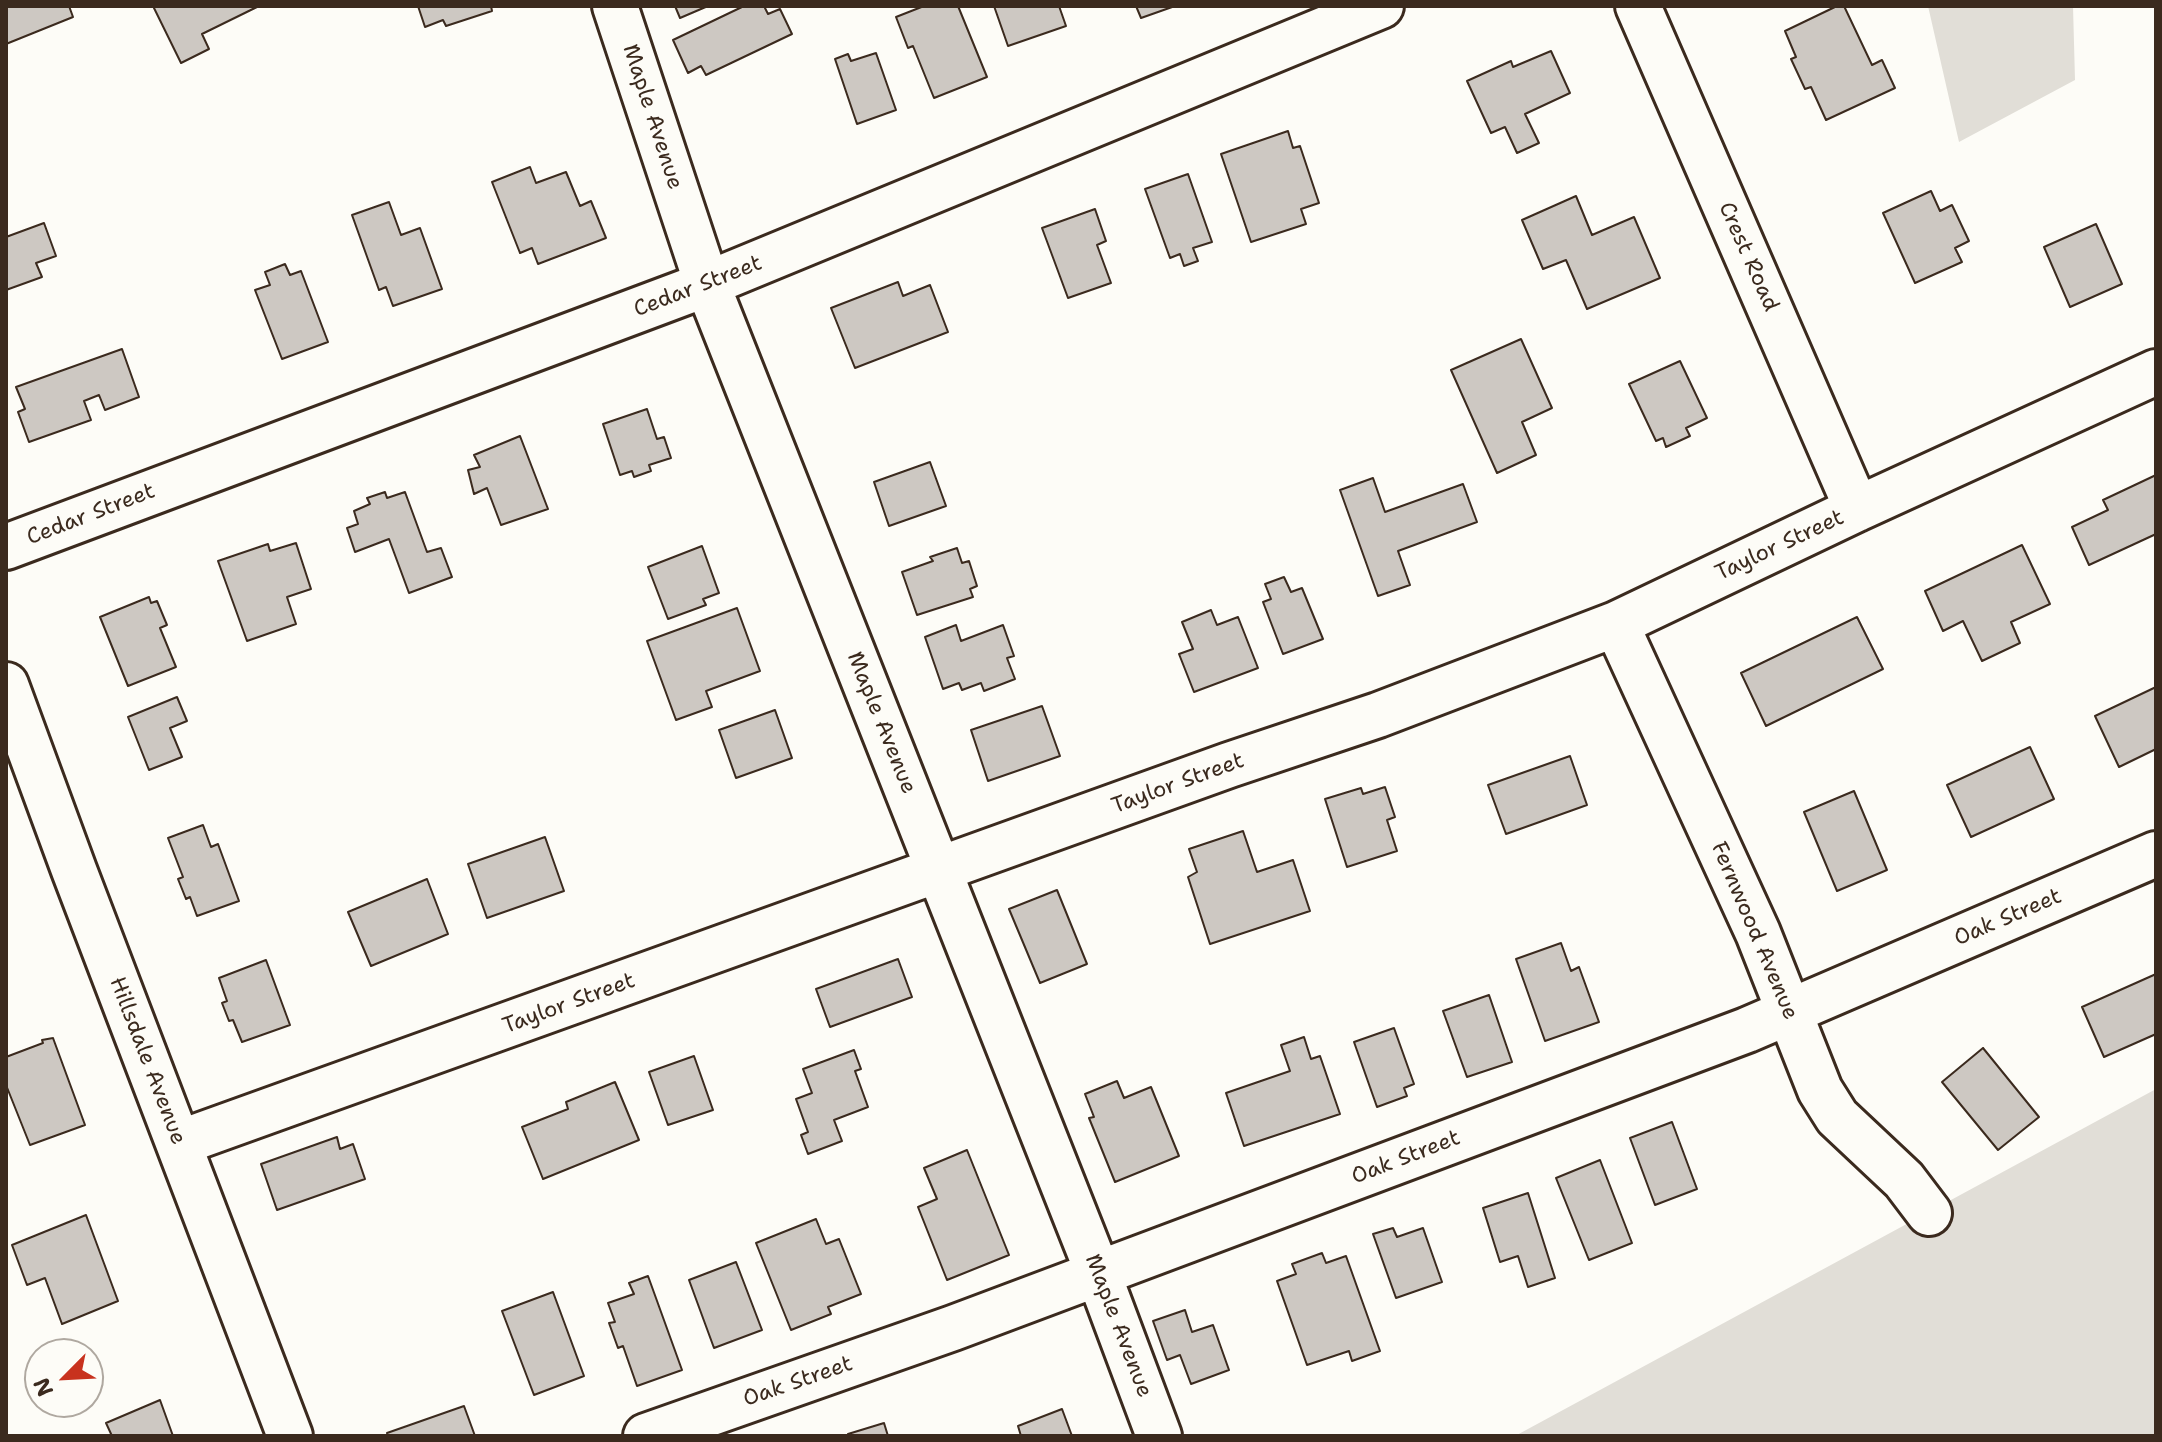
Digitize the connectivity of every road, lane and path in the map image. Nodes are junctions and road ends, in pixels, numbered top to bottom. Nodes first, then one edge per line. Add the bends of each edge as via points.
1 (615, 6) edge
2 (1381, 6) edge
3 (1638, 6) edge
4 (707, 284) junction
5 (2156, 372) edge
6 (1857, 509) junction
7 (6, 547) edge
8 (1616, 624) junction
9 (6, 685) edge
10 (2156, 854) edge
11 (939, 871) junction
12 (1789, 1012) junction
13 (179, 1143) junction
14 (1929, 1213) dead end
15 (1098, 1273) junction
16 (290, 1436) edge
17 (646, 1436) edge
18 (1159, 1436) edge

1 - 4 street, Maple Avenue
2 - 4 street, Cedar Street
3 - 6 street, Crest Road
4 - 7 street, Cedar Street
4 - 11 street, Maple Avenue
5 - 6 street, Taylor Street
6 - 8 street, Taylor Street
8 - 11 street, Taylor Street
8 - 12 street, Fernwood Avenue
9 - 13 street, Hillsdale Avenue
10 - 12 street, Oak Street
11 - 13 street, Taylor Street
11 - 15 street, Maple Avenue
12 - 14 street, Fernwood Avenue via 1820,1090 1837,1117 1904,1180
12 - 15 street, Oak Street
13 - 16 street, Hillsdale Avenue
15 - 17 street, Oak Street
15 - 18 street, Maple Avenue

